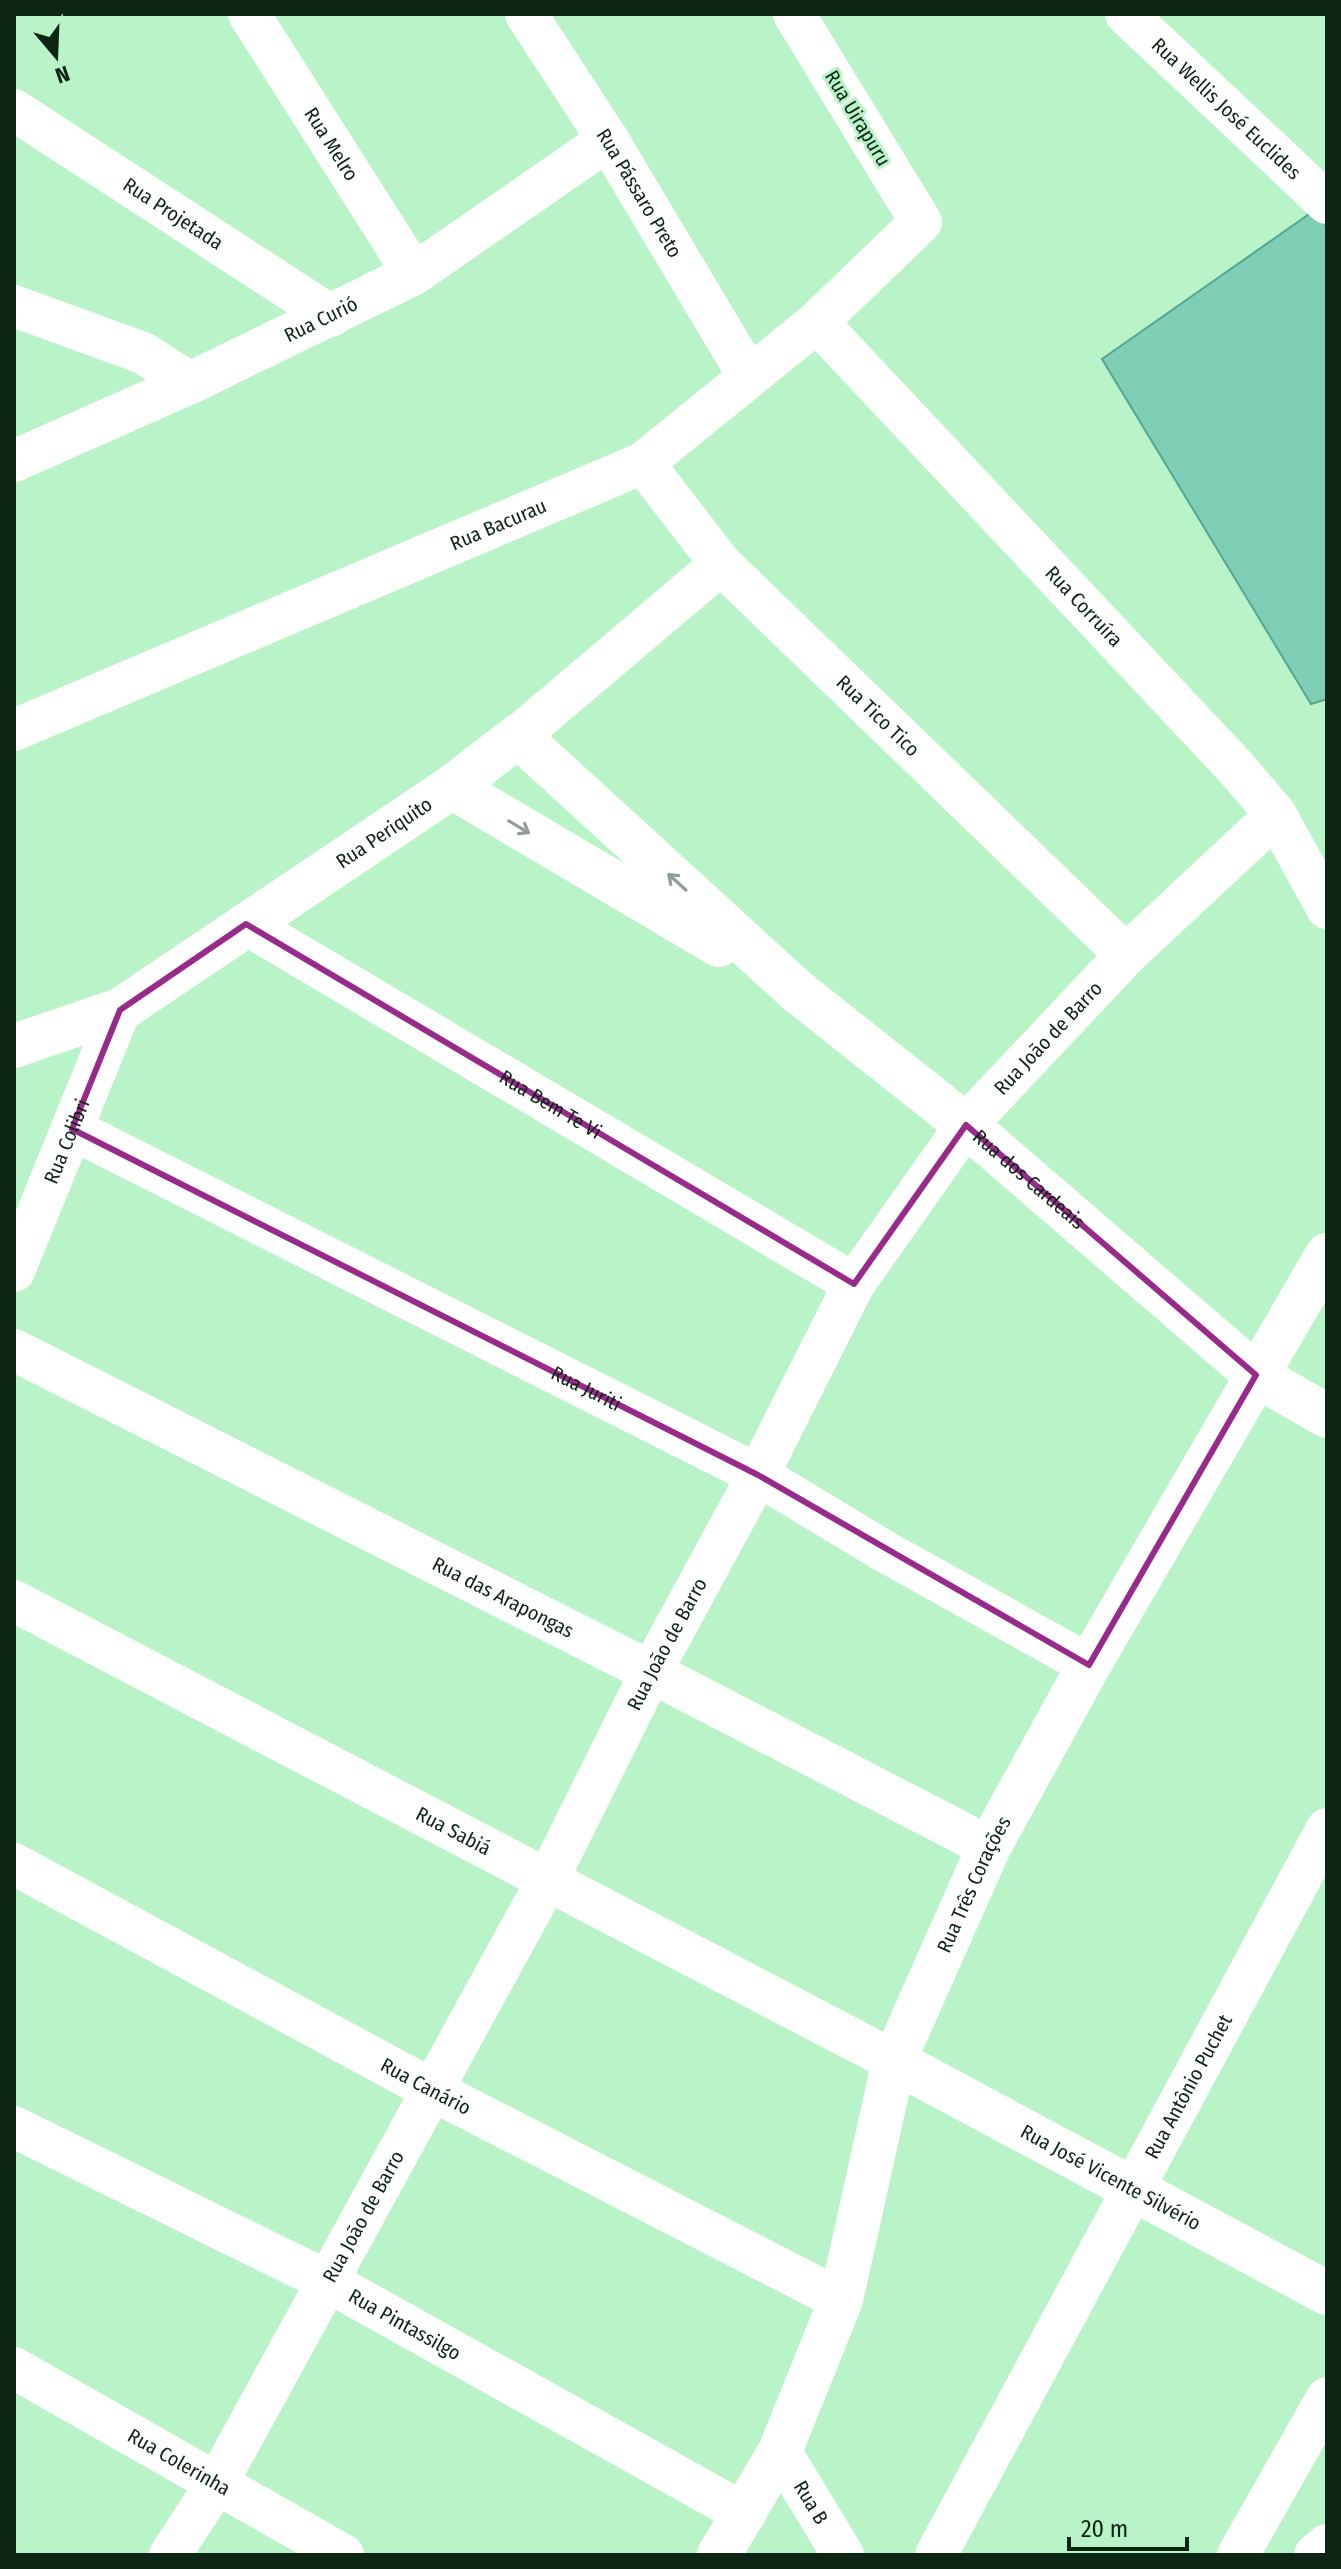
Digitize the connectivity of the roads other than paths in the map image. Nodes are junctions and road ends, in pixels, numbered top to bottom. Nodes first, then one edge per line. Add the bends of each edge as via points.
1 (249, 14) edge
2 (526, 14) edge
3 (794, 14) edge
4 (1126, 14) edge
5 (14, 110) edge
6 (608, 140) junction
7 (1327, 203) edge
8 (921, 222) joint
9 (414, 274) junction
10 (14, 306) edge
11 (331, 316) junction
12 (817, 322) junction
13 (748, 375) junction
14 (190, 383) junction
15 (14, 461) edge
16 (643, 463) junction
17 (721, 564) junction
18 (14, 730) edge
19 (518, 736) junction
20 (452, 787) junction
21 (1276, 815) junction
22 (1327, 908) edge
23 (246, 924) junction
24 (1126, 955) junction
25 (797, 991) junction
26 (120, 1010) junction
27 (14, 1046) edge
28 (966, 1125) junction
29 (72, 1129) junction
30 (1327, 1255) edge
31 (14, 1271) edge
32 (854, 1284) junction
33 (14, 1350) edge
34 (1256, 1375) junction
35 (1327, 1416) edge
36 (758, 1475) junction
37 (14, 1601) edge
38 (1089, 1665) junction
39 (651, 1672) junction
40 (1327, 1829) edge
41 (989, 1847) junction
42 (14, 1864) edge
43 (548, 1879) junction
44 (894, 2061) junction
45 (434, 2091) junction
46 (14, 2127) edge
47 (1135, 2190) junction
48 (327, 2281) junction
49 (1327, 2293) edge
50 (841, 2300) junction
51 (14, 2368) edge
52 (1327, 2398) edge
53 (780, 2451) junction
54 (217, 2483) junction
55 (745, 2514) junction
56 (1327, 2545) edge
57 (170, 2555) edge
58 (343, 2555) edge
59 (719, 2555) edge
60 (843, 2555) edge
61 (936, 2555) edge
62 (1238, 2555) edge
63 (1315, 2555) edge

1 - 9 street, Rua Melro
2 - 6 street, Rua Pássaro Preto
3 - 8 street, Rua Uirapuru
4 - 7 street, Rua Wellis José Euclides
5 - 11 street, Rua Projetada
6 - 9 street, Rua Curió
6 - 13 street, Rua Pássaro Preto
8 - 12 street, Rua Bacurau
9 - 11 street, Rua Curió
10 - 14 street via 143,353
11 - 14 street, Rua Curió
12 - 13 street, Rua Bacurau
12 - 21 street, Rua Corruíra
13 - 16 street, Rua Bacurau
14 - 15 street, Rua Curió
16 - 17 street, Rua Tico Tico
16 - 18 street, Rua Bacurau
17 - 19 street, Rua Periquito
17 - 24 street, Rua Tico Tico
19 - 20 street, Rua Periquito
25 -> 19 street, Rua dos Cardeais
20 - 23 street, Rua Periquito
20 -> 25 street, Rua dos Cardeais
21 - 22 street, Rua Corruíra
21 - 24 street, Rua João de Barro
23 - 26 street, Rua Periquito
23 - 32 street, Rua Bem Te Vi
24 - 28 street, Rua João de Barro
25 - 28 street, Rua dos Cardeais
26 - 27 street, Rua Periquito
26 - 29 street, Rua Colibri
28 - 32 street, Rua João de Barro
28 - 34 street, Rua dos Cardeais
29 - 31 street, Rua Colibri
29 - 36 street, Rua Juriti
30 - 34 street, Rua Três Corações
32 - 36 street, Rua João de Barro
33 - 39 street, Rua das Arapongas
34 - 35 street, Rua dos Cardeais
34 - 38 street, Rua Três Corações
36 - 38 street, Rua Juriti
36 - 39 street, Rua João de Barro
37 - 43 street, Rua Sabiá
38 - 41 street, Rua Três Corações
39 - 41 street, Rua das Arapongas
39 - 43 street, Rua João de Barro
40 - 47 street, Rua Antônio Puchet
41 - 44 street, Rua Três Corações
42 - 45 street, Rua Canário
43 - 44 street, Rua Sabiá
43 - 45 street, Rua João de Barro
44 - 47 street, Rua José Vicente Silvério
44 - 50 street, Rua Três Corações
45 - 48 street, Rua João de Barro
45 - 50 street, Rua Canário
46 - 48 street, Rua Pintassilgo
47 - 49 street, Rua José Vicente Silvério
47 - 61 street, Rua Antônio Puchet
48 - 54 street, Rua João de Barro
48 - 55 street, Rua Pintassilgo
50 - 53 street, Rua Três Corações
51 - 54 street, Rua Colerinha
52 - 62 street
53 - 55 street, Rua Três Corações
53 - 60 street, Rua B
54 - 57 street, Rua João de Barro
54 - 58 street, Rua Colerinha
55 - 59 street, Rua Três Corações
56 - 63 street

